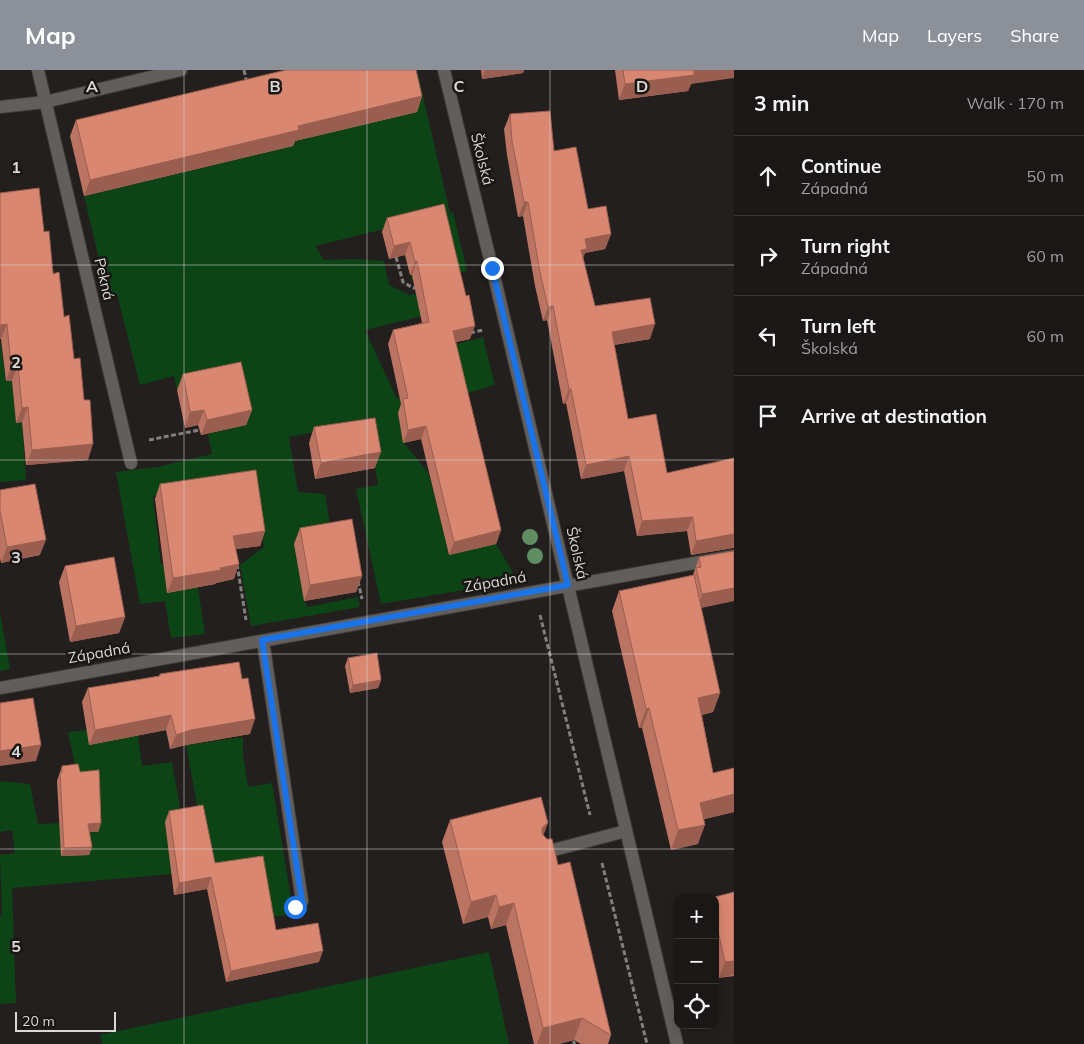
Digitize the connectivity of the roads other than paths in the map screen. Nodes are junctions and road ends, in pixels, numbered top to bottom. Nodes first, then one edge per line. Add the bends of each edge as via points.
1 (38, 70) edge
2 (181, 70) edge
3 (444, 70) edge
4 (46, 102) junction
5 (0, 107) edge
6 (131, 463) dead end
7 (734, 556) edge
8 (568, 585) junction
9 (262, 640) junction
10 (0, 688) edge
11 (626, 831) junction
12 (542, 853) edge
13 (295, 907) dead end
14 (677, 1044) edge

1 - 4 street, Pekná
2 - 4 street
3 - 8 street, Školská
4 - 5 street
4 - 6 street, Pekná
7 - 8 street, Západná
8 - 9 street, Západná
8 - 11 street, Školská
9 - 10 street, Západná
9 - 13 street via 302,901
11 - 12 street
11 - 14 street, Školská

